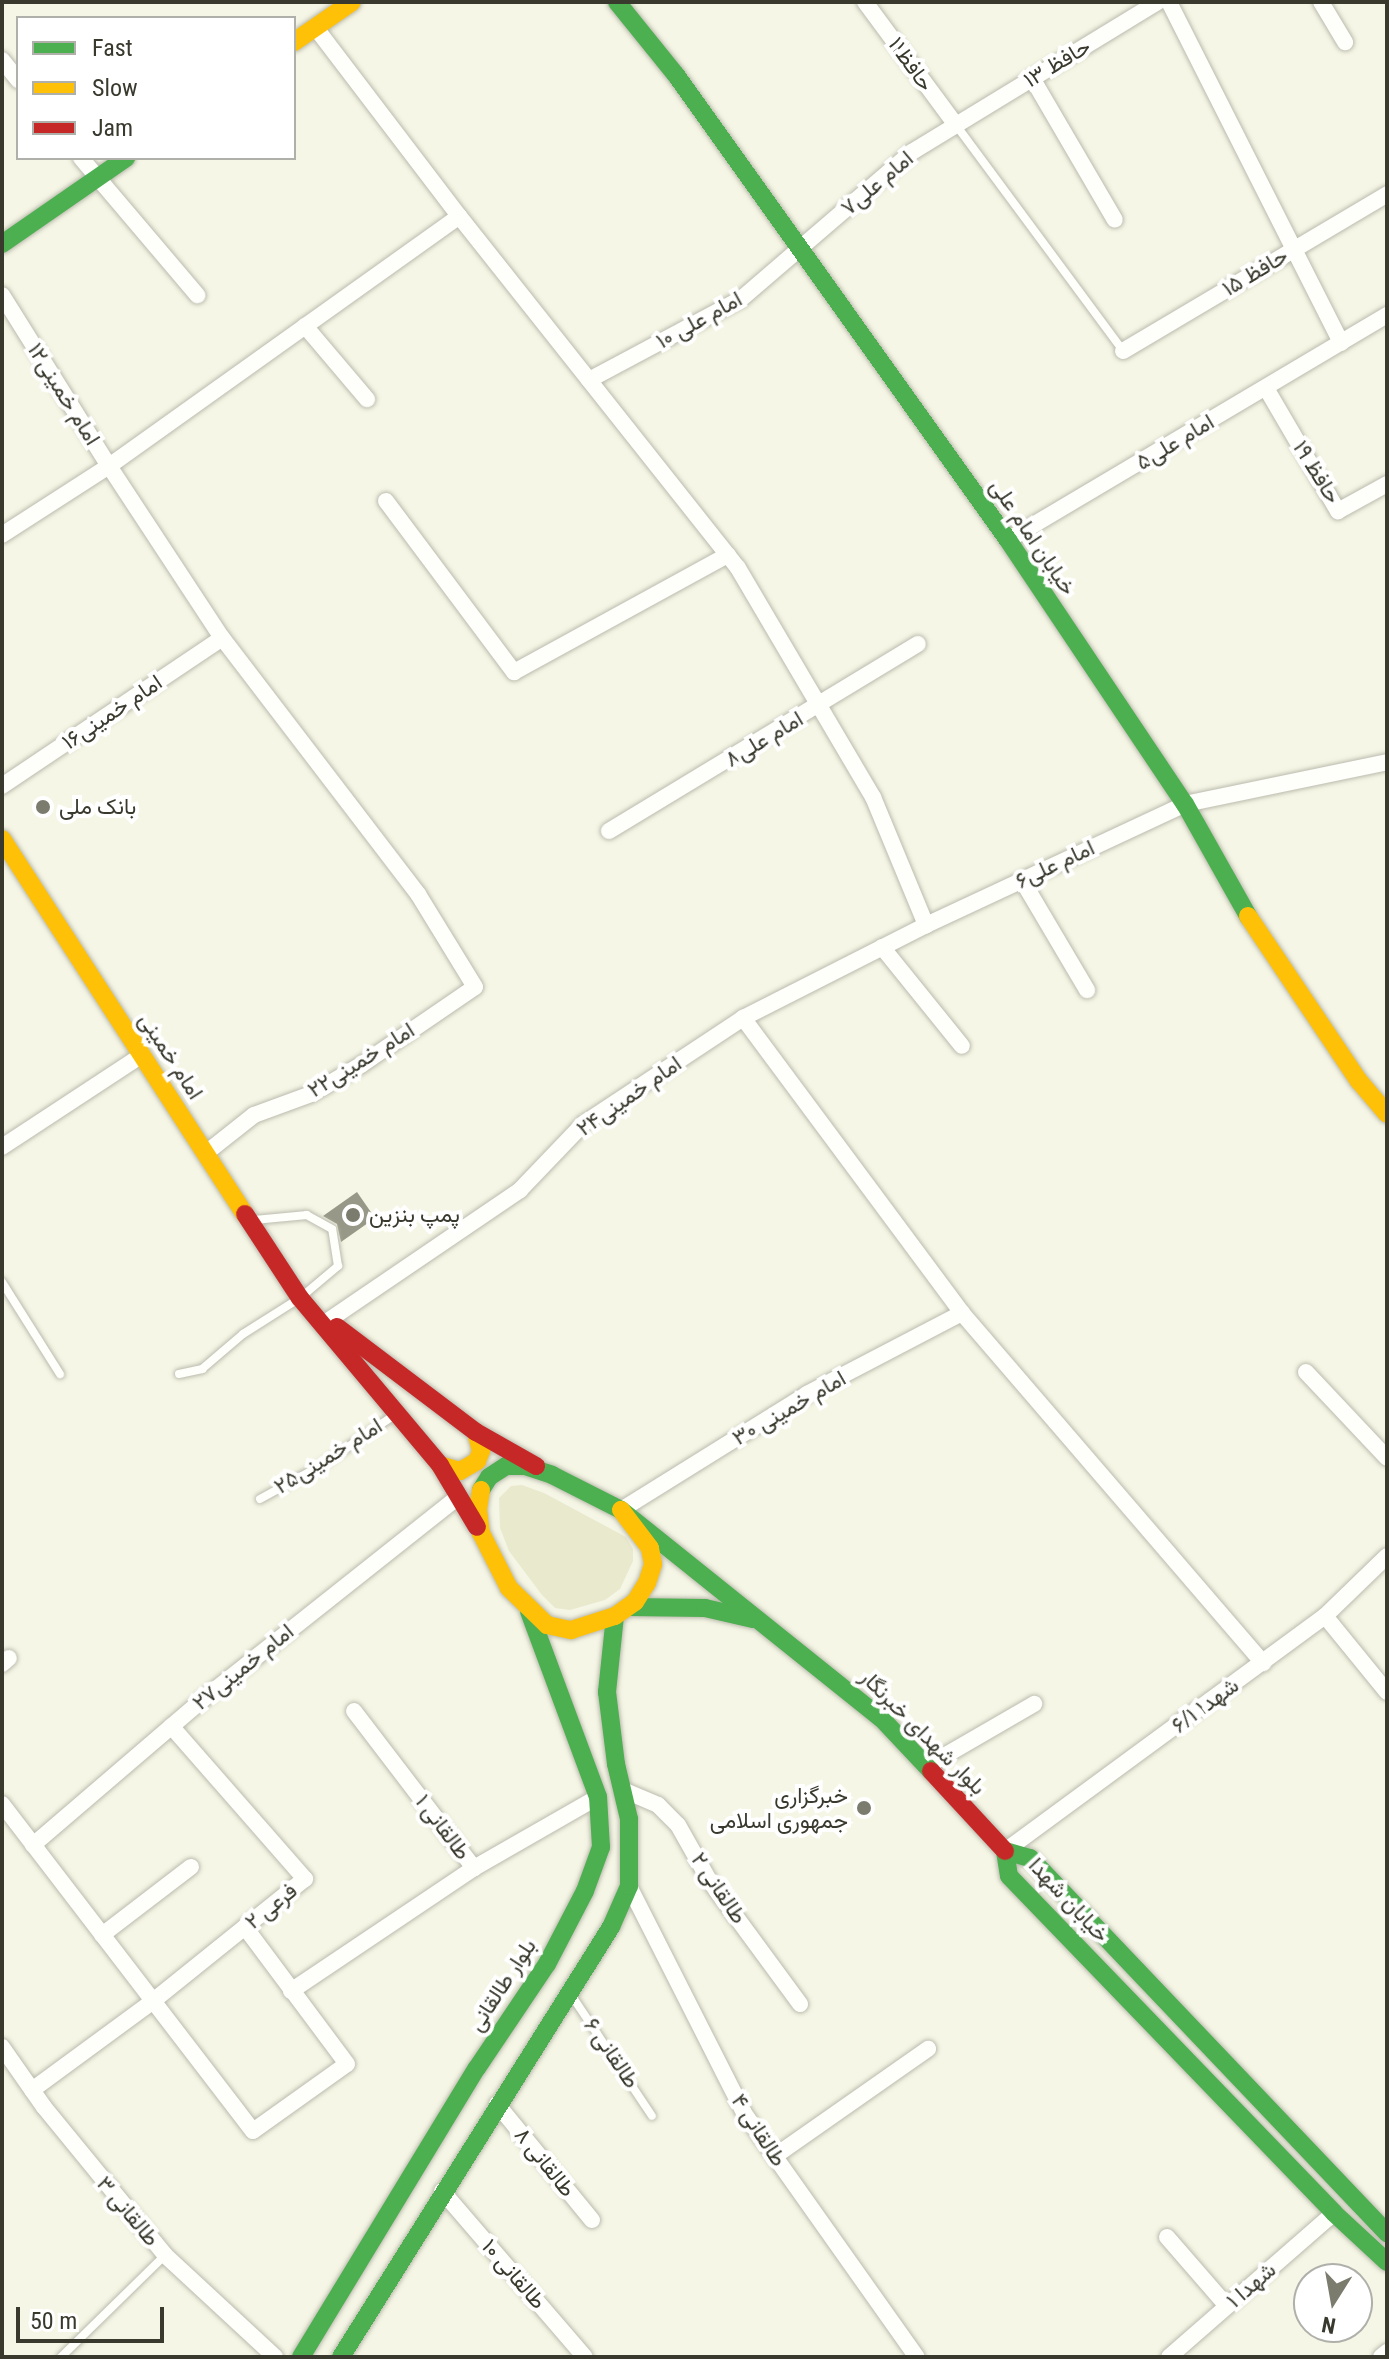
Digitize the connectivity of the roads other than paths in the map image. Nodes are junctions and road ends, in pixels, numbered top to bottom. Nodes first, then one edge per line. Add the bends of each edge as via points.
1 (352, 2) edge
2 (617, 2) edge
3 (865, 2) edge
4 (1158, 2) edge
5 (1169, 2) edge
6 (1321, 2) edge
7 (315, 27) junction
8 (296, 41) edge
9 (1345, 42) dead end
10 (2, 60) edge
11 (16, 78) edge
12 (1032, 78) junction
13 (956, 125) junction
14 (83, 160) edge
15 (123, 160) edge
16 (97, 178) junction
17 (1387, 194) edge
18 (459, 216) junction
19 (1115, 220) dead end
20 (2, 244) edge
21 (801, 248) junction
22 (1294, 249) junction
23 (2, 295) edge
24 (197, 295) dead end
25 (1387, 315) edge
26 (305, 326) junction
27 (1341, 343) junction
28 (1123, 351) joint
29 (589, 380) junction
30 (1266, 388) junction
31 (367, 399) dead end
32 (109, 466) junction
33 (1387, 484) edge
34 (386, 501) dead end
35 (2, 535) edge
36 (1008, 540) junction
37 (728, 555) junction
38 (222, 638) junction
39 (918, 644) dead end
40 (819, 706) junction
41 (1387, 762) edge
42 (2, 786) edge
43 (1185, 804) junction
44 (609, 831) dead end
45 (2, 839) edge
46 (1022, 880) junction
47 (926, 925) junction
48 (882, 947) junction
49 (1087, 990) dead end
50 (743, 1018) junction
51 (962, 1046) dead end
52 (142, 1055) junction
53 (1387, 1114) edge
54 (2, 1147) edge
55 (206, 1153) junction
56 (249, 1220) junction
57 (2, 1282) edge
58 (300, 1298) junction
59 (962, 1313) junction
60 (329, 1320) junction
61 (1306, 1372) dead end
62 (60, 1374) dead end
63 (179, 1374) dead end
64 (397, 1413) junction
65 (476, 1432) junction
66 (1387, 1458) edge
67 (440, 1465) junction
68 (552, 1475) junction
69 (459, 1496) junction
70 (260, 1499) dead end
71 (621, 1510) junction
72 (481, 1533) junction
73 (1387, 1556) edge
74 (528, 1609) junction
75 (622, 1612) junction
76 (1325, 1616) junction
77 (765, 1622) junction
78 (1263, 1663) junction
79 (1387, 1692) edge
80 (1034, 1704) dead end
81 (354, 1711) dead end
82 (171, 1726) junction
83 (927, 1766) junction
84 (623, 1790) junction
85 (598, 1797) junction
86 (2, 1804) edge
87 (33, 1845) junction
88 (1005, 1851) junction
89 (191, 1867) dead end
90 (474, 1868) junction
91 (629, 1886) junction
92 (245, 1927) junction
93 (102, 1935) junction
94 (1150, 1984) junction
95 (291, 1991) junction
96 (569, 1992) junction
97 (153, 2001) junction
98 (1131, 2001) junction
99 (800, 2004) dead end
100 (2, 2047) edge
101 (928, 2049) dead end
102 (32, 2090) junction
103 (497, 2104) junction
104 (652, 2116) dead end
105 (775, 2156) junction
106 (442, 2191) junction
107 (1334, 2213) junction
108 (592, 2220) dead end
109 (1387, 2233) edge
110 (1167, 2237) dead end
111 (165, 2255) junction
112 (1387, 2262) edge
113 (1227, 2306) junction
114 (1387, 2352) edge
115 (61, 2357) edge
116 (275, 2357) edge
117 (301, 2357) edge
118 (341, 2357) edge
119 (585, 2357) edge
120 (917, 2357) edge
121 (1169, 2357) edge
122 (1381, 2357) edge

1 - 7 main road
2 - 21 main road, خیابان امام علی
3 - 13 street, حافظ۱۱
4 - 12 street, حافظ ۱۳
5 - 22 street
6 - 9 street
7 - 8 main road
7 - 18 street
10 - 11 street
12 - 13 street, حافظ ۱۳
12 - 19 street
13 - 21 street, امام علی۷ via 912,152
13 - 28 lane
14 - 16 street
15 - 16 main road
16 - 20 main road
16 - 24 street
17 - 22 street, حافظ ۱۵
18 - 26 street
18 - 29 street
21 - 29 street, امام علی ۱۰ via 741,299
21 - 36 main road, خیابان امام علی
22 - 27 street
22 - 28 street, حافظ ۱۵
23 - 32 street, امام خمینی۱۲
25 - 27 street, امام علی۵
26 - 31 street
26 - 32 street
27 - 30 street, امام علی۵
29 - 37 street
30 - 33 street, حافظ ۱۹ via 1338,511
30 - 36 street, امام علی۵
32 - 35 street, امام خمینی۱۲
32 - 38 street
34 - 37 street via 514,672
36 - 43 main road, خیابان امام علی
37 - 40 street
38 - 42 street, امام خمینی۱۶
38 - 55 street, امام خمینی۲۲ via 418,894 475,987 311,1094 254,1115
39 - 40 street, امام علی۸
40 - 44 street, امام علی۸
40 - 47 street via 873,797
41 - 43 street, امام علی۶
43 - 46 street, امام علی۶
43 - 53 main road, خیابان امام علی via 1233,894 1359,1081
45 - 52 main road, امام خمینی
46 - 47 street, امام علی۶
46 - 49 street
47 - 48 street, امام خمینی۲۴
48 - 50 street, امام خمینی۲۴
48 - 51 street
50 - 59 street
50 - 60 street, امام خمینی۲۴ via 583,1124 520,1190
52 - 54 street
52 - 55 main road, امام خمینی
55 - 56 main road, امام خمینی
56 - 58 main road, امام خمینی
56 - 58 lane via 307,1215 332,1229 338,1266
57 - 62 lane
58 - 60 main road, امام خمینی
58 - 63 lane via 243,1334 202,1369
58 - 64 main road, امام خمینی
59 - 71 street, امام خمینی ۳۰ via 807,1394
59 - 78 street
60 - 65 main road, امام خمینی
61 - 66 street
64 - 67 main road, امام خمینی
64 - 70 lane, امام خمینی۲۵
65 - 67 main road via 481,1441 477,1461 460,1471
65 - 68 main road, امام خمینی
67 - 69 main road, امام خمینی
68 - 71 main road
68 - 72 main road via 506,1466 489,1477 478,1510
69 - 72 main road, امام خمینی
69 - 82 street, امام خمینی۲۷
71 - 75 main road via 650,1548 653,1564 647,1583
71 - 77 main road, بلوار شهدای خبرنگار
72 - 74 main road via 509,1588
73 - 76 street, شهد۱ ۶/۱
74 - 75 main road via 547,1625 571,1630
74 - 85 main road, بلوار طالقانی
75 - 77 main road, بلوار شهدای خبرنگار via 705,1608
75 - 84 main road via 607,1692
76 - 78 street, شهد۱ ۶/۱
76 - 79 street
77 - 83 main road, بلوار شهدای خبرنگار via 881,1718
78 - 88 street, شهد۱ ۶/۱
80 - 83 street
81 - 90 street, طالقانی ۱
82 - 87 street, امام خمینی۲۷
82 - 92 street, فرعی ۲ via 305,1879
83 - 88 main road, بلوار شهدای خبرنگار
84 - 91 main road via 629,1819
84 - 99 street, طالقانی ۲ via 658,1805 678,1825 709,1880
85 - 90 street, طالقانی ۱
85 - 117 main road, بلوار طالقانی via 601,1847 553,1952
86 - 87 street
87 - 93 street
88 - 94 main road, خیابان شهدا via 1030,1858
88 - 98 main road, خیابان شهدا via 1009,1876
89 - 93 street
90 - 95 street
91 - 96 main road via 611,1927
91 - 105 street, طالقانی ۴ via 744,2113
92 - 95 street
92 - 97 street, فرعی ۲
93 - 97 street
94 - 98 main road
94 - 109 main road, خیابان شهدا
95 - 97 street via 347,2064 253,2131
96 - 103 main road
96 - 104 lane, طالقانی ۶
97 - 102 street, فرعی ۲
98 - 107 main road, خیابان شهدا
100 - 102 street, طالقانی ۳
101 - 105 street
102 - 111 street, طالقانی ۳
103 - 106 main road
103 - 108 street, طالقانی ۸
105 - 120 street, طالقانی ۴
106 - 118 main road
106 - 119 street, طالقانی ۱۰
107 - 112 main road, خیابان شهدا
107 - 113 street, شهدا ۱
110 - 113 street
111 - 115 lane
111 - 116 street, طالقانی ۳
113 - 121 street, شهدا ۱
114 - 122 street

